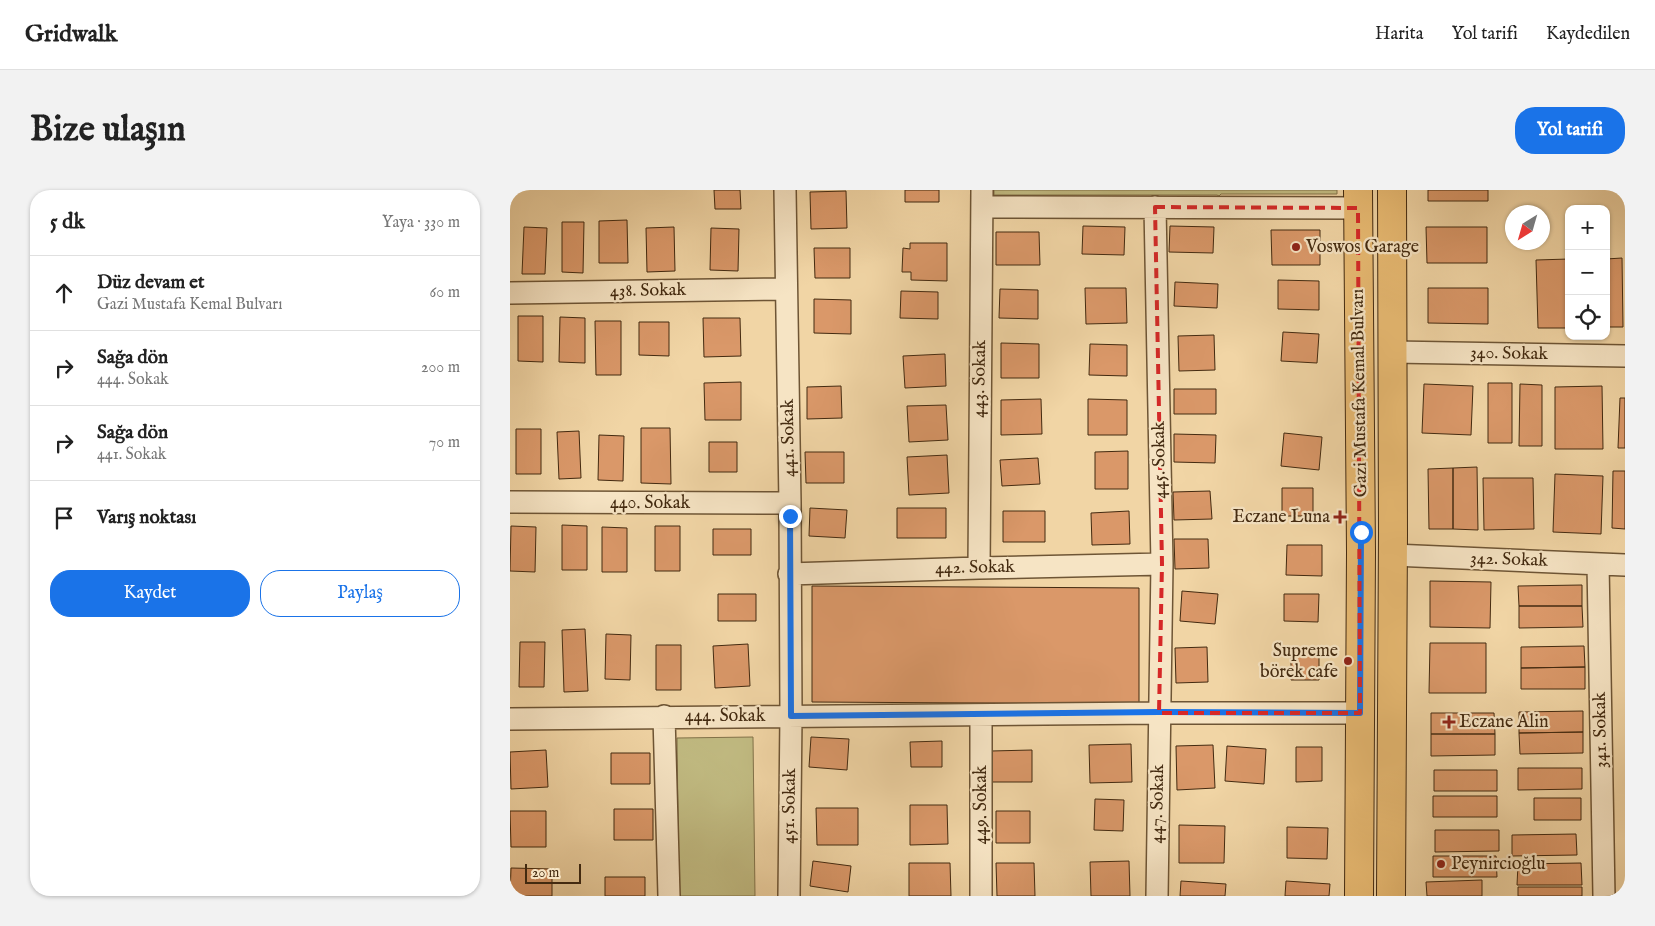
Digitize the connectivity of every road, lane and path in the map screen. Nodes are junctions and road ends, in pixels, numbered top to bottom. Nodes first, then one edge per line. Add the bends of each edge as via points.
1 (784, 190) edge
2 (1392, 190) edge
3 (982, 198) edge
4 (1358, 199) edge
5 (1155, 207) junction
6 (786, 289) junction
7 (510, 293) edge
8 (1394, 352) junction
9 (1625, 356) edge
10 (510, 502) edge
11 (790, 503) junction
12 (1393, 555) junction
13 (1162, 564) junction
14 (1598, 564) junction
15 (1625, 565) edge
16 (978, 568) junction
17 (789, 574) junction
18 (1159, 712) junction
19 (1360, 713) junction
20 (981, 715) junction
21 (664, 716) junction
22 (791, 716) junction
23 (510, 718) edge
24 (668, 896) edge
25 (789, 896) edge
26 (981, 896) edge
27 (1157, 896) edge
28 (1359, 896) edge
29 (1391, 896) edge
30 (1604, 896) edge

1 - 6 street, 441. Sokak
2 - 8 main road, Gazi Mustafa Kemal Bulvarı
3 - 5 street
3 - 16 street, 443. Sokak
4 - 5 street
4 - 19 main road, Gazi Mustafa Kemal Bulvarı
5 - 13 street, 445. Sokak
6 - 7 street, 438. Sokak
6 - 11 street, 441. Sokak
8 - 9 street, 340. Sokak
8 - 12 main road, Gazi Mustafa Kemal Bulvarı
10 - 11 street, 440. Sokak
11 - 17 street, 441. Sokak
12 - 14 street, 342. Sokak
12 - 29 main road, Gazi Mustafa Kemal Bulvarı
13 - 16 street, 442. Sokak
13 - 18 street, 445. Sokak
14 - 15 street, 342. Sokak
14 - 30 street, 341. Sokak
16 - 17 street, 442. Sokak
17 - 22 street, 441. Sokak
18 - 19 street, 444. Sokak
18 - 20 street, 444. Sokak
18 - 27 street, 447. Sokak
19 - 28 main road, Gazi Mustafa Kemal Bulvarı
20 - 22 street, 444. Sokak
20 - 26 street, 449. Sokak
21 - 22 street, 444. Sokak
21 - 23 street, 444. Sokak
21 - 24 street
22 - 25 street, 451. Sokak

